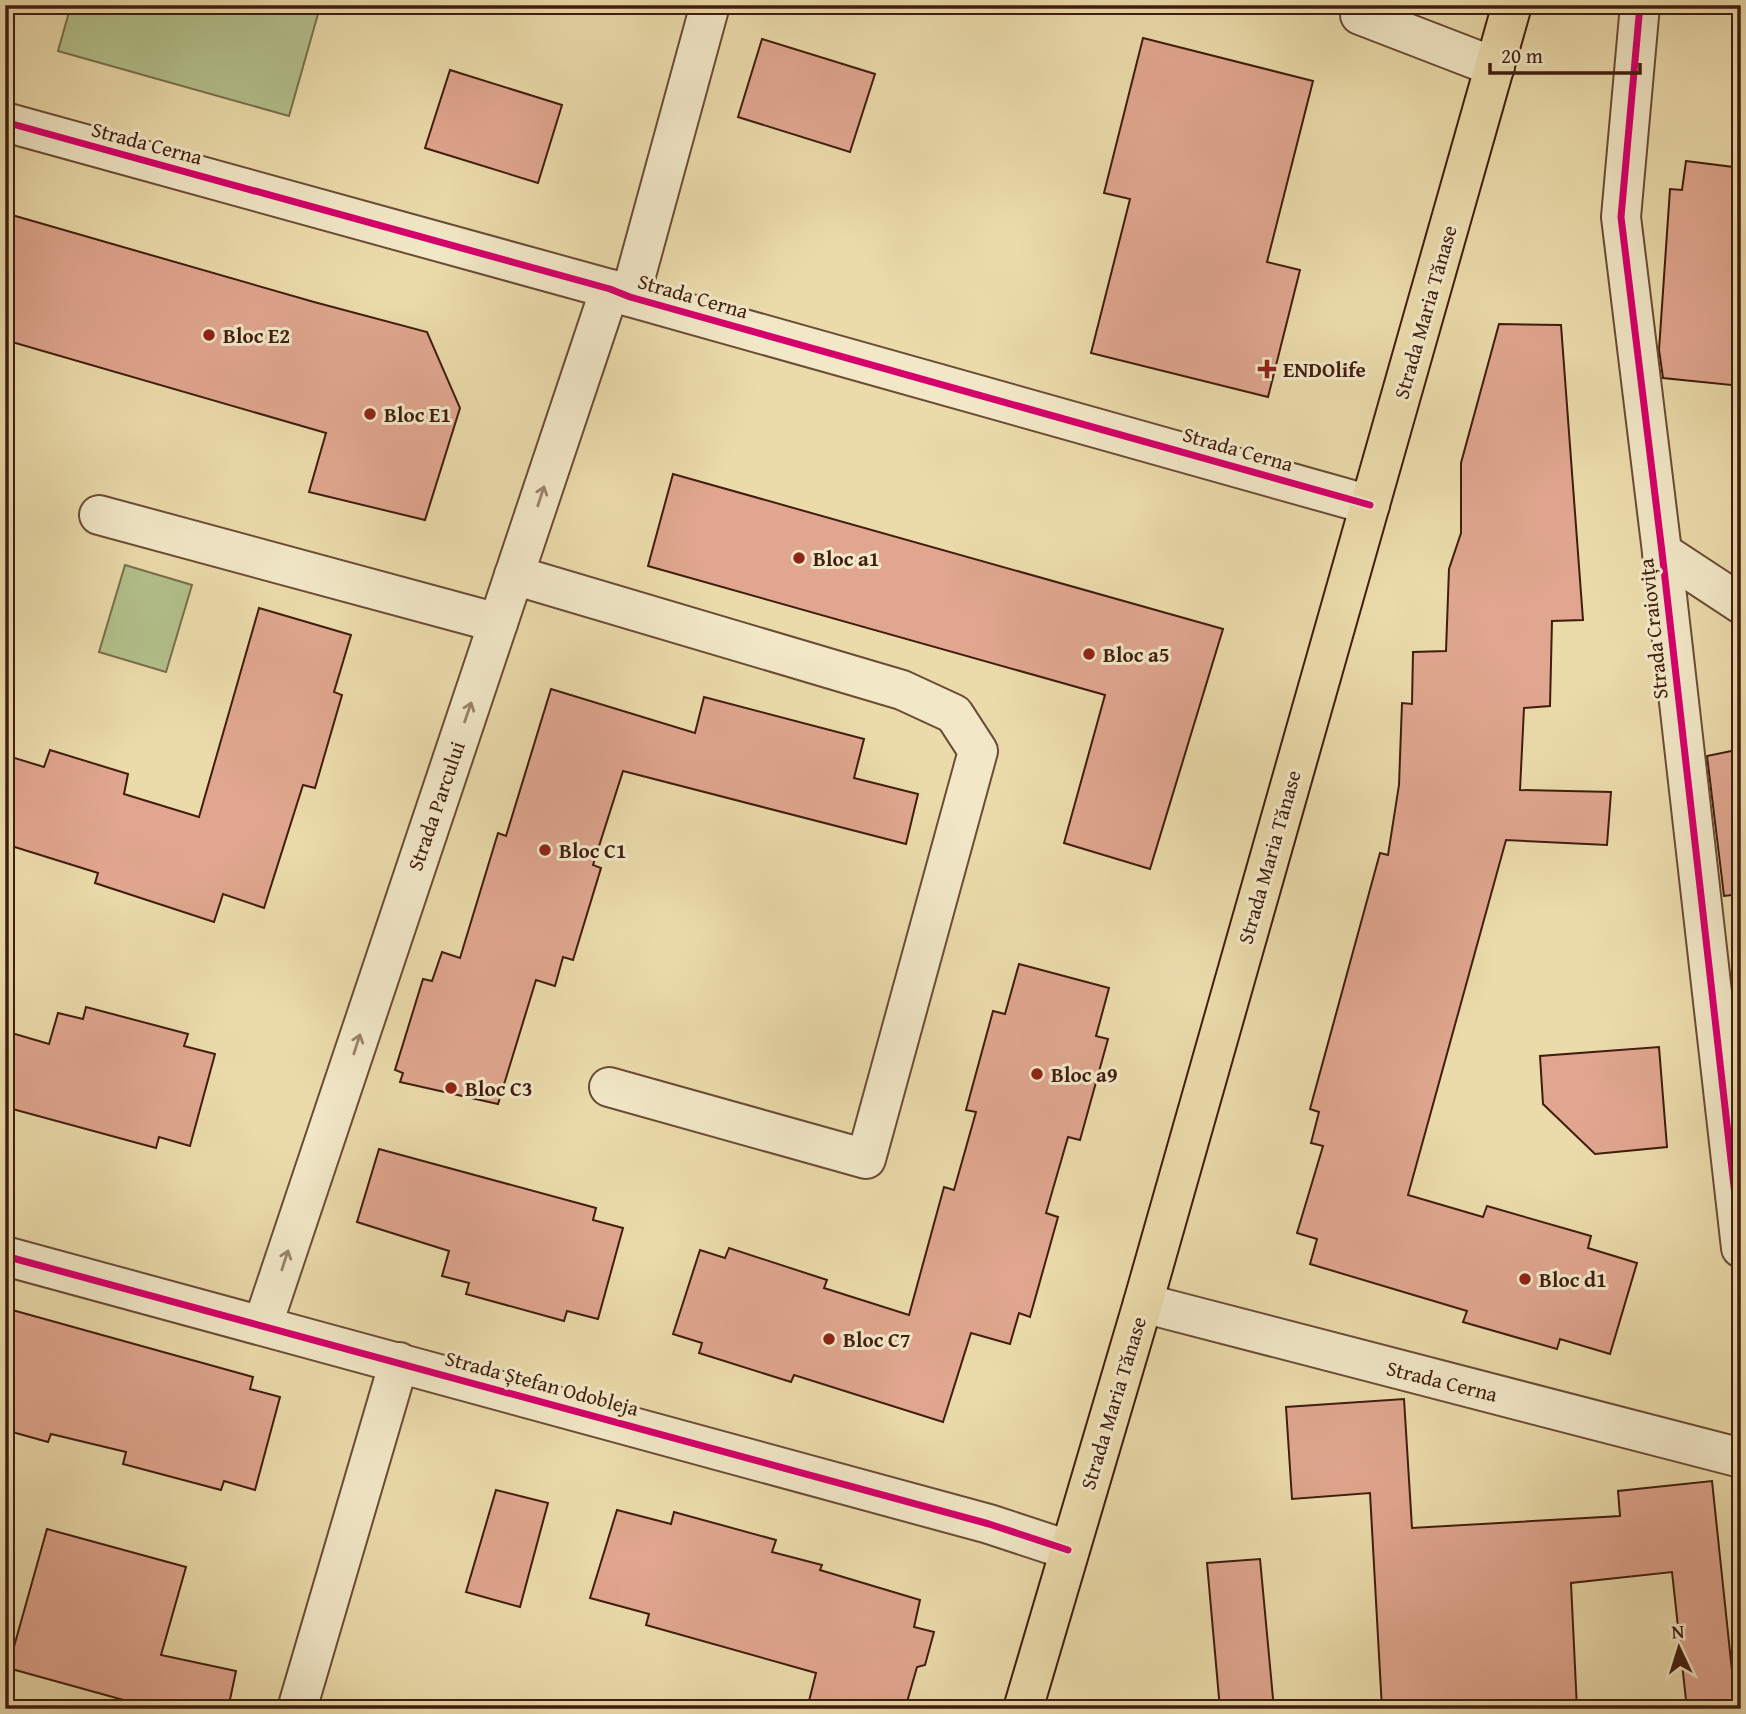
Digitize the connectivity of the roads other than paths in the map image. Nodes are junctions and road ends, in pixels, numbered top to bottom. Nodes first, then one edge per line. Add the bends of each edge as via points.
1 (710, 5) edge
2 (1512, 5) edge
3 (1640, 5) edge
4 (1360, 15) dead end
5 (1495, 67) junction
6 (5, 122) edge
7 (620, 293) junction
8 (1370, 505) junction
9 (99, 515) dead end
10 (1662, 552) junction
11 (514, 575) junction
12 (1741, 604) edge
13 (498, 623) junction
14 (609, 1087) dead end
15 (1741, 1248) edge
16 (5, 1256) edge
17 (1143, 1303) junction
18 (263, 1324) junction
19 (399, 1362) junction
20 (1741, 1458) edge
21 (1068, 1549) junction
22 (297, 1709) edge
23 (1023, 1709) edge

1 - 7 street, Strada Parcului
2 - 5 main road, Strada Maria Tănase
3 - 10 street, Strada Craiovița via 1621,216
4 - 5 street
5 - 8 main road, Strada Maria Tănase
6 - 7 street, Strada Cerna
7 - 8 street, Strada Cerna
11 -> 7 street, Strada Parcului
8 - 17 main road, Strada Maria Tănase
9 - 13 street
10 - 12 street
10 - 15 street, Strada Craiovița
11 - 13 street, Strada Parcului
11 - 14 street via 902,690 954,715 978,751 866,1159
18 -> 13 street, Strada Parcului
16 - 18 street, Strada Ștefan Odobleja
17 - 20 street, Strada Cerna
17 - 21 main road, Strada Maria Tănase
18 - 19 street, Strada Ștefan Odobleja
19 - 21 street, Strada Ștefan Odobleja
19 - 22 street
21 - 23 main road, Strada Maria Tănase

